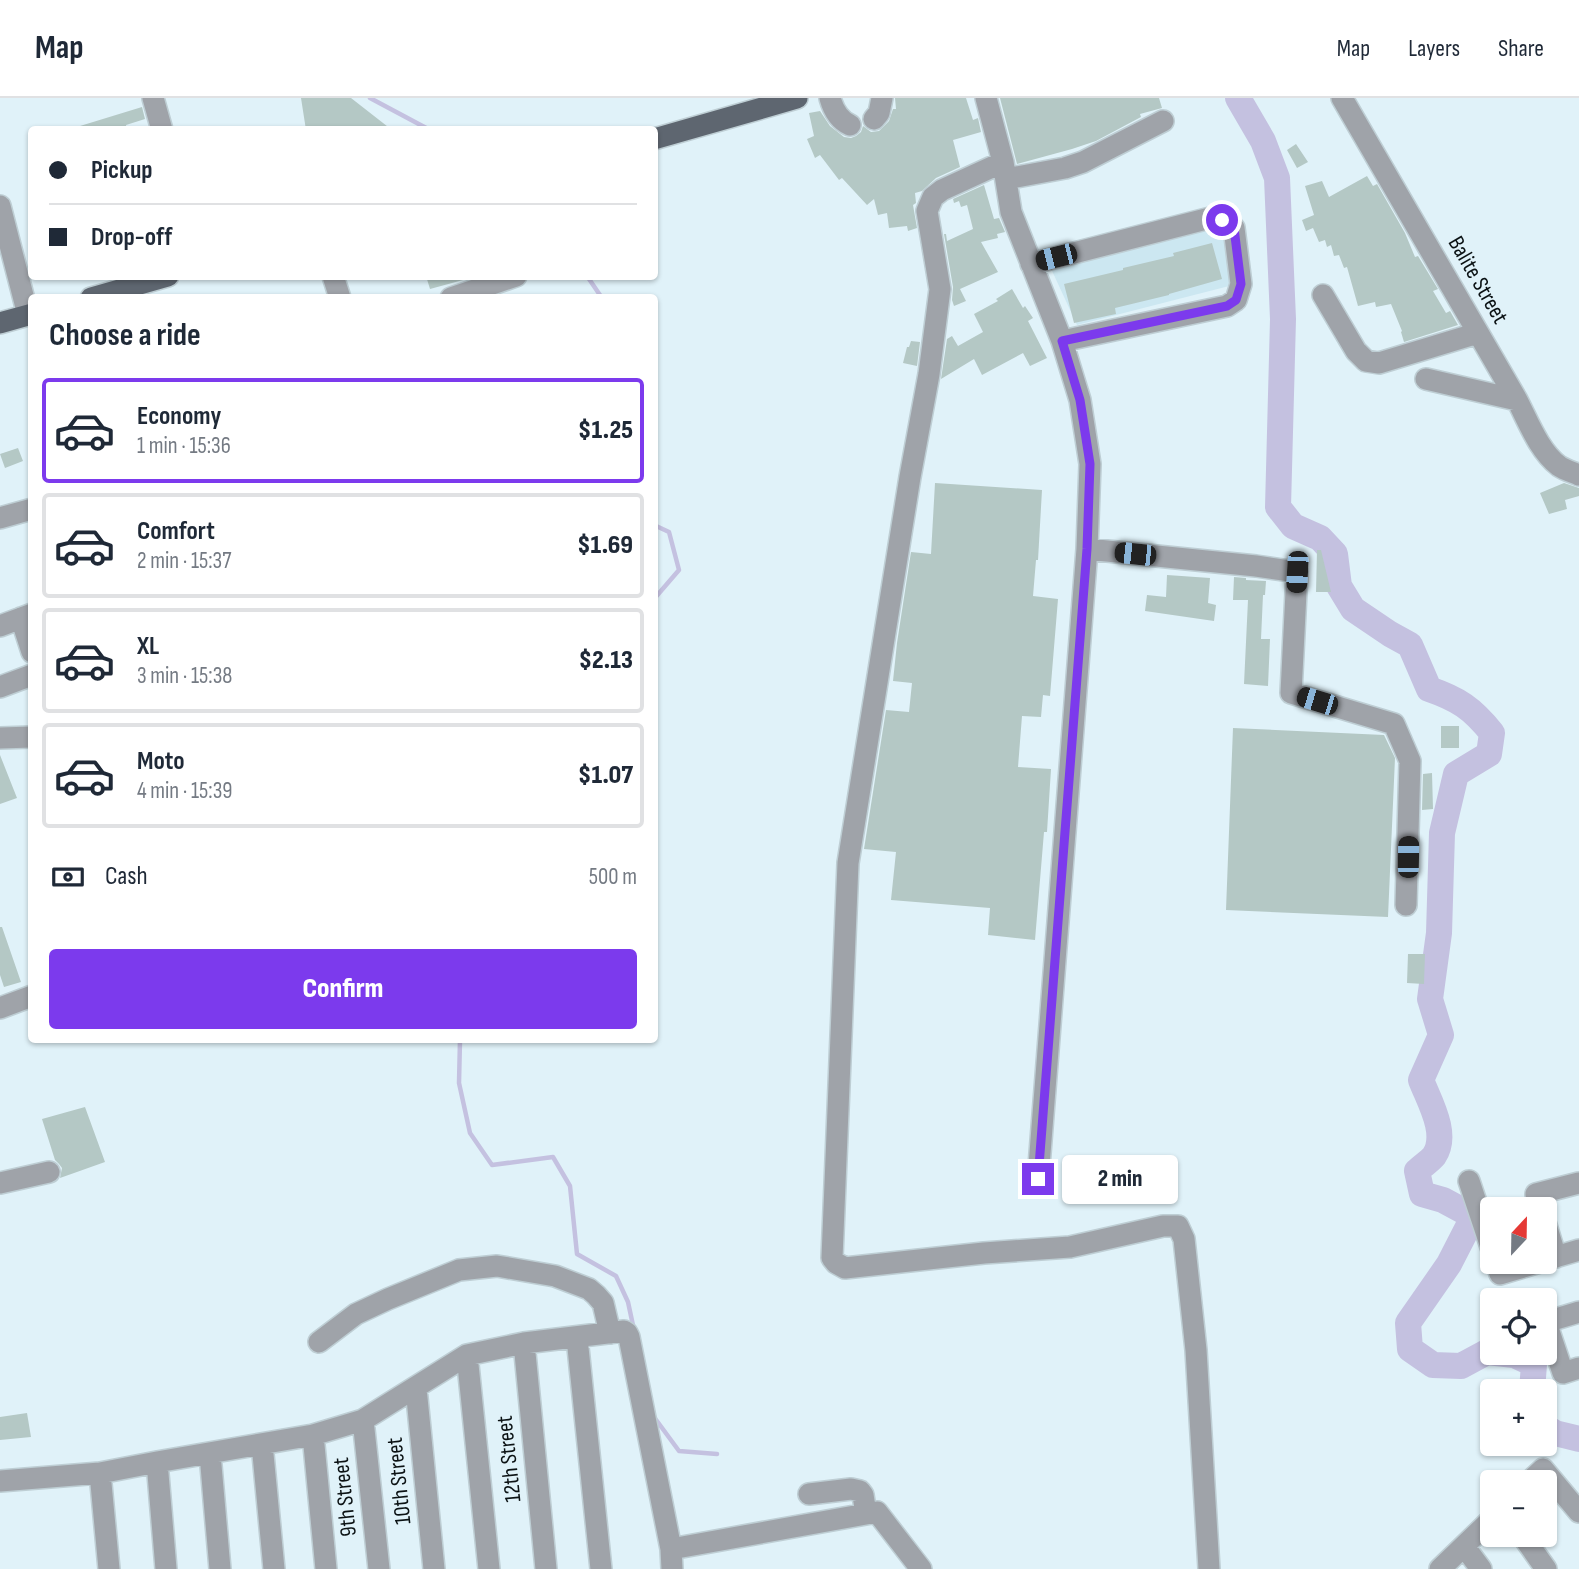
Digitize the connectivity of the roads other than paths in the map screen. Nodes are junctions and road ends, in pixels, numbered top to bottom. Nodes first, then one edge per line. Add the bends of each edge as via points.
1 (153, 98) edge
2 (797, 98) edge
3 (830, 98) edge
4 (882, 98) edge
5 (986, 98) edge
6 (1342, 98) edge
7 (874, 119) dead end
8 (1163, 121) dead end
9 (849, 125) dead end
10 (161, 126) edge
11 (658, 138) edge
12 (1004, 171) junction
13 (0, 206) edge
14 (1031, 264) junction
15 (154, 280) edge
16 (504, 280) edge
17 (519, 280) edge
18 (105, 294) edge
19 (463, 294) edge
20 (508, 294) edge
21 (1323, 295) dead end
22 (28, 307) edge
23 (28, 315) edge
24 (0, 323) edge
25 (1478, 333) junction
26 (1062, 341) junction
27 (1426, 379) dead end
28 (1517, 400) junction
29 (1579, 475) edge
30 (28, 510) edge
31 (0, 518) edge
32 (1087, 549) junction
33 (26, 616) edge
34 (0, 626) edge
35 (28, 676) edge
36 (0, 687) edge
37 (28, 737) edge
38 (0, 738) edge
39 (1406, 905) dead end
40 (28, 998) edge
41 (0, 1008) edge
42 (49, 1172) dead end
43 (1038, 1179) dead end
44 (1469, 1181) dead end
45 (0, 1183) edge
46 (1579, 1183) edge
47 (1537, 1197) edge
48 (1480, 1214) edge
49 (1579, 1250) edge
50 (1558, 1256) edge
51 (1579, 1312) edge
52 (610, 1333) junction
53 (578, 1338) junction
54 (319, 1342) dead end
55 (524, 1343) junction
56 (467, 1355) junction
57 (1579, 1368) edge
58 (416, 1388) junction
59 (363, 1420) junction
60 (313, 1435) junction
61 (262, 1444) junction
62 (211, 1454) junction
63 (157, 1462) junction
64 (100, 1474) junction
65 (0, 1481) edge
66 (1557, 1486) edge
67 (809, 1494) dead end
68 (871, 1513) junction
69 (1579, 1513) edge
70 (1480, 1531) edge
71 (1464, 1546) junction
72 (1530, 1547) edge
73 (671, 1559) edge
74 (109, 1569) edge
75 (166, 1569) edge
76 (220, 1569) edge
77 (274, 1569) edge
78 (326, 1569) edge
79 (379, 1569) edge
80 (434, 1569) edge
81 (489, 1569) edge
82 (546, 1569) edge
83 (601, 1569) edge
84 (921, 1569) edge
85 (1209, 1569) edge
86 (1440, 1569) edge
87 (1481, 1569) edge
88 (1546, 1569) edge

1 - 10 street
2 - 11 main road
3 - 9 street via 834,110
4 - 7 street
5 - 12 street
6 - 25 street, Balite Street
8 - 12 street via 1065,168
12 - 14 street via 1011,212
12 - 85 street via 942,190 927,211 940,289 848,863 832,1258 845,1268 1070,1247 1178,1226 1184,1238 1196,1350
13 - 22 street
14 - 26 street
14 - 26 street via 1210,218 1234,228 1241,284 1236,300 1227,306
15 - 18 main road
16 - 19 street
17 - 20 street
21 - 25 street via 1366,361 1379,363
23 - 24 main road
25 - 28 street, Balite Street
26 - 32 street via 1080,400 1090,464
27 - 28 street
28 - 29 street, Balite Street via 1551,458
30 - 31 street
32 - 39 street via 1297,572 1292,693 1394,724 1410,761
32 - 43 street
33 - 34 street
35 - 36 street
37 - 38 street
40 - 41 street
42 - 45 street
44 - 48 street
46 - 47 street
49 - 50 street
51 - 57 street via 1546,1322 1563,1373
52 - 53 street
52 - 54 street via 603,1303 589,1289 555,1276 497,1266 458,1270 388,1298 356,1314
52 - 73 street via 625,1331 629,1337
53 - 55 street
53 - 83 street
55 - 56 street
55 - 82 street, 12th Street
56 - 58 street
56 - 81 street
58 - 59 street
58 - 80 street, 10th Street
59 - 60 street
59 - 79 street, 9th Street
60 - 61 street
60 - 78 street
61 - 62 street
61 - 77 street
62 - 63 street
62 - 76 street
63 - 64 street
63 - 75 street
64 - 65 street
64 - 74 street
66 - 69 street
67 - 68 street via 860,1491
68 - 73 street
68 - 84 street
70 - 71 street
71 - 86 street
71 - 87 street
72 - 88 street

